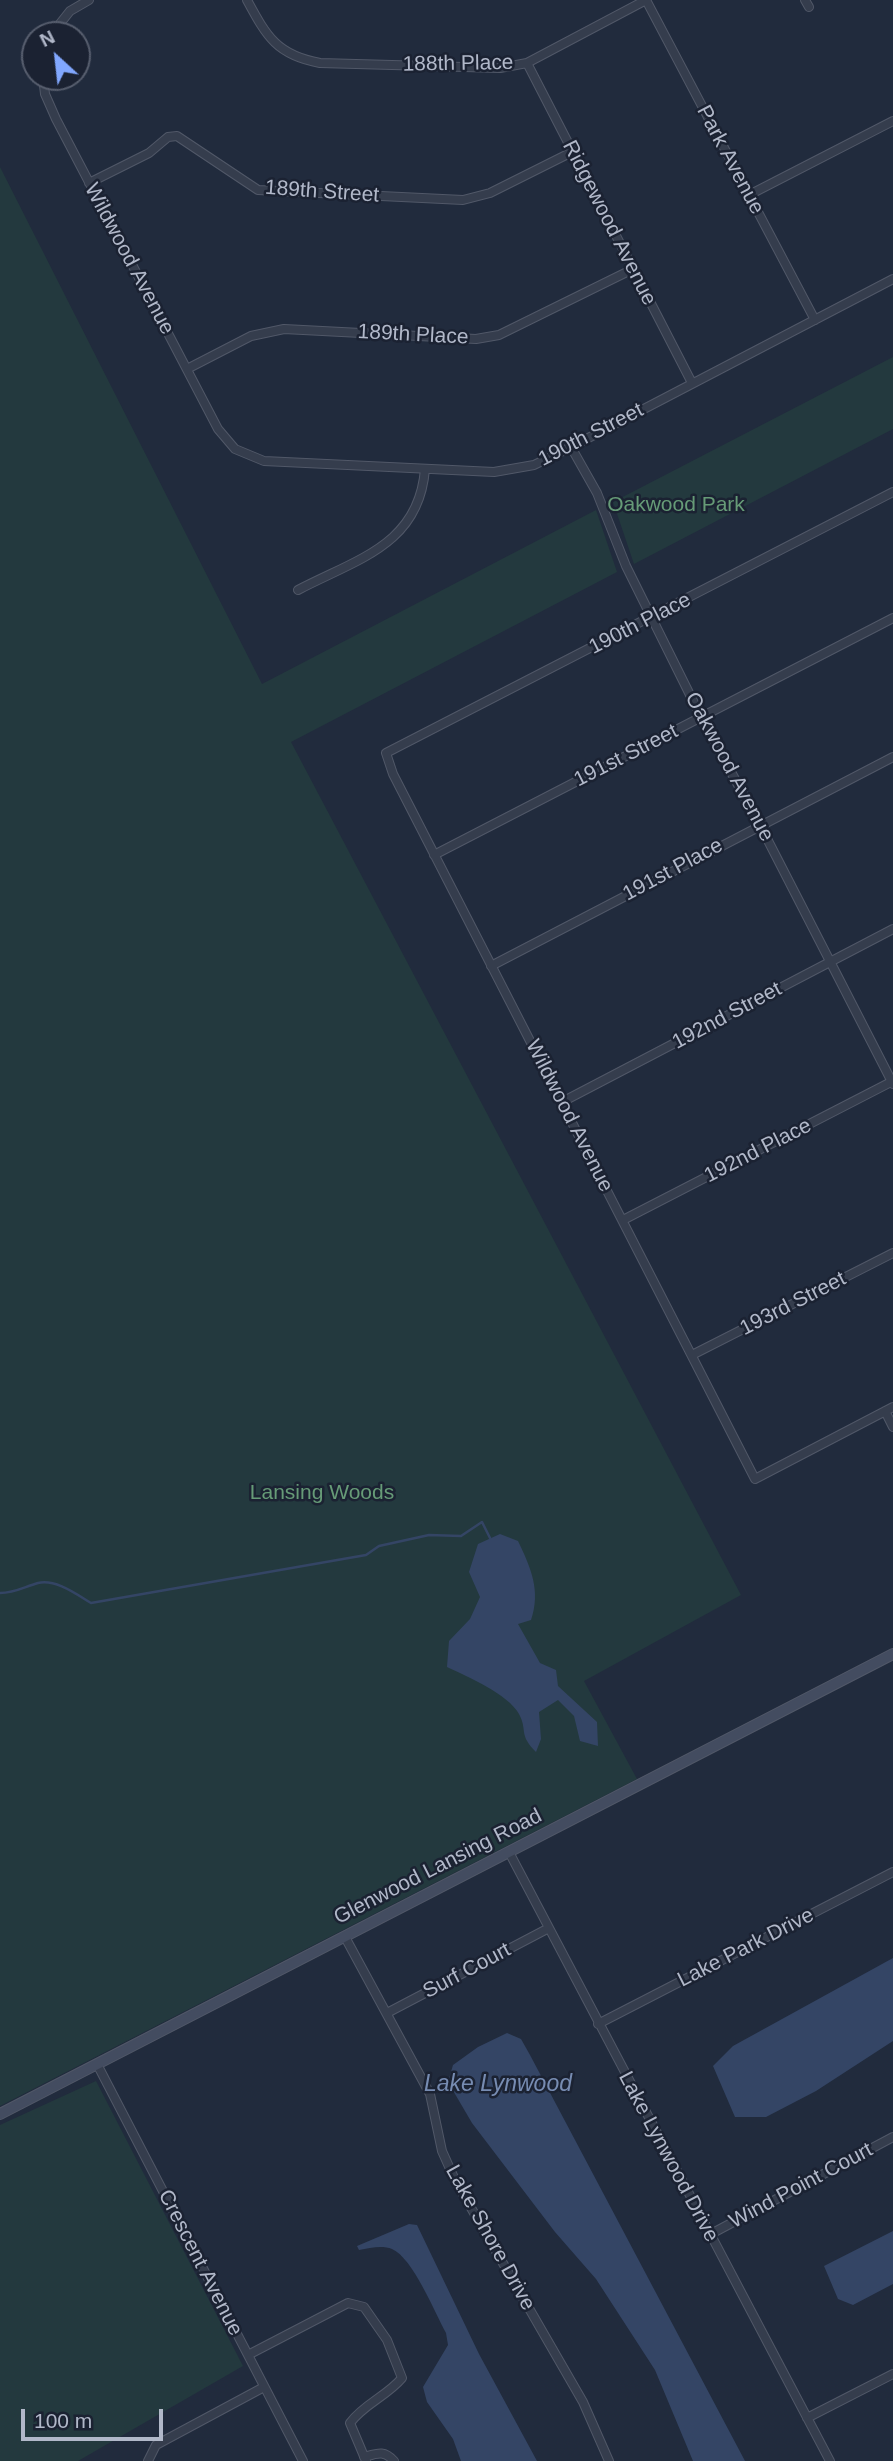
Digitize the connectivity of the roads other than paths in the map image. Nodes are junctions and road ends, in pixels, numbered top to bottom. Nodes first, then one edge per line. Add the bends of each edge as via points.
1 (89, 0) edge
2 (247, 0) edge
3 (646, 0) edge
4 (62, 21) edge
5 (527, 63) junction
6 (45, 91) edge
7 (893, 121) edge
8 (572, 152) junction
9 (89, 183) junction
10 (749, 195) junction
11 (633, 269) junction
12 (893, 279) edge
13 (814, 320) junction
14 (187, 369) junction
15 (692, 383) junction
16 (224, 438) joint
17 (572, 447) junction
18 (425, 469) junction
19 (893, 492) edge
20 (298, 590) dead end
21 (653, 618) junction
22 (893, 618) edge
23 (701, 718) junction
24 (386, 753) joint
25 (893, 757) edge
26 (760, 825) junction
27 (434, 855) junction
28 (893, 929) edge
29 (829, 962) junction
30 (491, 966) junction
31 (893, 1082) edge
32 (562, 1102) junction
33 (624, 1220) junction
34 (893, 1253) edge
35 (692, 1355) junction
36 (889, 1409) edge
37 (893, 1427) edge
38 (893, 1654) edge
39 (509, 1852) junction
40 (893, 1872) edge
41 (547, 1929) junction
42 (345, 1937) junction
43 (387, 2013) junction
44 (598, 2024) junction
45 (97, 2064) junction
46 (0, 2114) edge
47 (893, 2137) edge
48 (709, 2235) junction
49 (248, 2355) junction
50 (893, 2374) edge
51 (264, 2387) junction
52 (807, 2418) junction
53 (365, 2459) edge
54 (148, 2461) edge
55 (303, 2461) edge
56 (394, 2461) edge
57 (609, 2461) edge
58 (830, 2461) edge

1 - 4 street via 70,10
2 - 5 street, 188th Place via 265,33 297,58 320,63 500,68
3 - 5 street, 188th Place
3 - 10 street, Park Avenue
5 - 8 street, Ridgewood Avenue
6 - 9 street, Wildwood Avenue
7 - 10 street
8 - 9 street, 189th Street via 490,193 463,200 258,190 177,136
8 - 11 street, Ridgewood Avenue
9 - 14 street, Wildwood Avenue
10 - 13 street, Park Avenue
11 - 14 street, 189th Place via 499,335 477,339 284,329 251,336
11 - 15 street, Ridgewood Avenue
12 - 13 street, 190th Street
13 - 15 street, 190th Street
14 - 16 street, Wildwood Avenue
15 - 17 street, 190th Street
16 - 18 street, 190th Street via 242,453 264,461
17 - 18 street, 190th Street via 509,471
17 - 21 street, Oakwood Avenue
18 - 20 street via 419,504 402,531
19 - 21 street, 190th Place
21 - 23 street, Oakwood Avenue
21 - 24 street, 190th Place
22 - 23 street, 191st Street
23 - 26 street, Oakwood Avenue
23 - 27 street, 191st Street
24 - 27 street, Wildwood Avenue
25 - 26 street, 191st Place
26 - 29 street, Oakwood Avenue
26 - 30 street, 191st Place
27 - 30 street, Wildwood Avenue
28 - 29 street, 192nd Street
29 - 31 street, Oakwood Avenue
29 - 32 street, 192nd Street
30 - 32 street, Wildwood Avenue
31 - 33 street, 192nd Place
32 - 33 street, Wildwood Avenue
33 - 35 street, Wildwood Avenue
34 - 35 street, 193rd Street
35 - 36 street, Wildwood Avenue via 755,1479
36 - 37 street
38 - 39 main road, Glenwood Lansing Road
39 - 41 street, Lake Lynwood Drive
39 - 42 main road, Glenwood Lansing Road
40 - 44 street, Lake Park Drive
41 - 43 street, Surf Court
41 - 44 street, Lake Lynwood Drive
42 - 43 street, Lake Shore Drive
42 - 45 main road, Glenwood Lansing Road
43 - 57 street, Lake Shore Drive via 429,2094 442,2151 455,2180 583,2402
44 - 48 street, Lake Lynwood Drive
45 - 46 main road, Glenwood Lansing Road
45 - 49 street, Crescent Avenue
47 - 48 street, Wind Point Court
48 - 52 street, Lake Lynwood Drive
49 - 51 street, Crescent Avenue
49 - 53 street via 348,2303 364,2307 387,2340 402,2378 350,2423
50 - 52 street
51 - 54 street via 156,2445
51 - 55 street, Crescent Avenue
52 - 58 street, Lake Lynwood Drive
53 - 56 street via 380,2452

